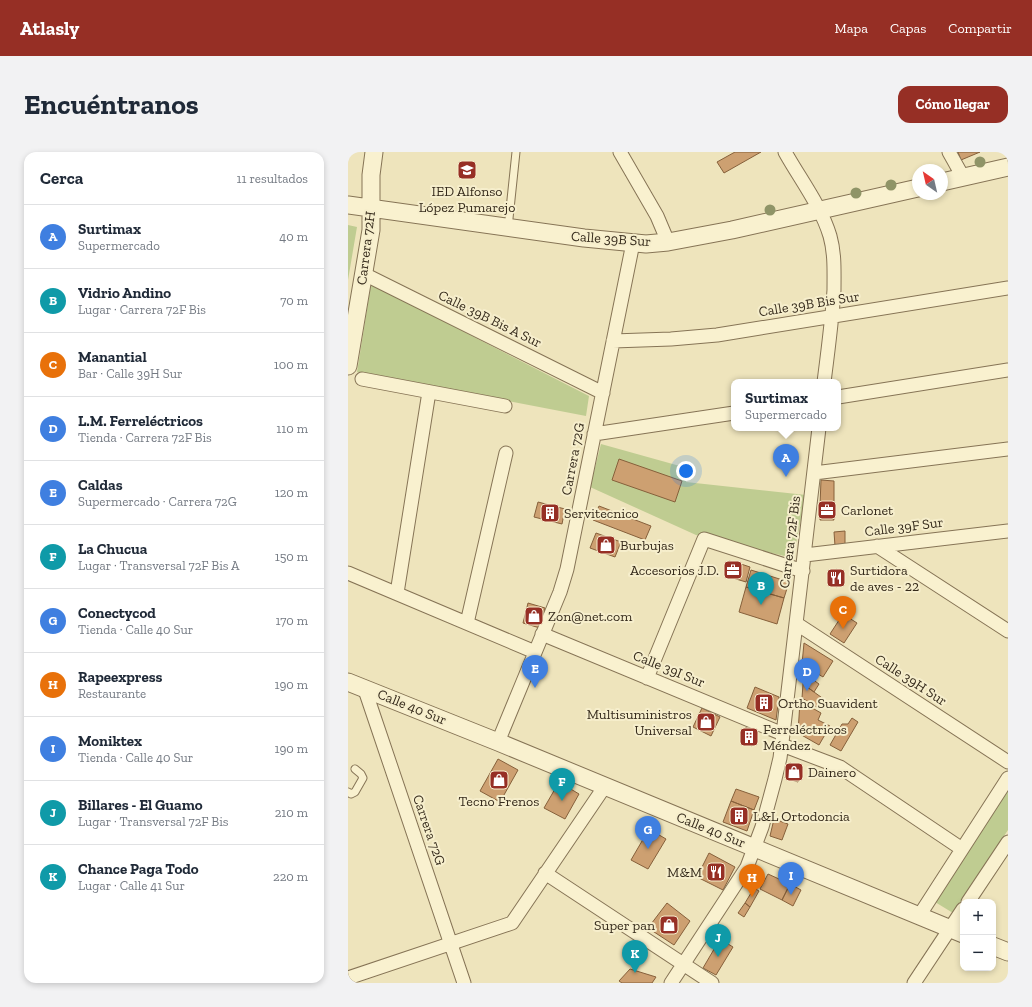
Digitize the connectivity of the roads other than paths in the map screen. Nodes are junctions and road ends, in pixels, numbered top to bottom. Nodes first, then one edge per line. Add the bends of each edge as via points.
1 (374, 152) edge
2 (516, 152) edge
3 (620, 152) edge
4 (785, 152) edge
5 (949, 152) edge
6 (1008, 167) edge
7 (963, 177) junction
8 (948, 181) edge
9 (912, 189) edge
10 (348, 205) edge
11 (372, 209) junction
12 (819, 211) junction
13 (508, 228) junction
14 (668, 242) junction
15 (633, 243) junction
16 (364, 274) junction
17 (1008, 288) edge
18 (832, 316) junction
19 (613, 341) junction
20 (348, 366) edge
21 (1008, 370) edge
22 (362, 379) dead end
23 (824, 379) edge
24 (429, 392) junction
25 (603, 392) junction
26 (841, 397) edge
27 (505, 406) dead end
28 (731, 413) edge
29 (819, 431) edge
30 (594, 434) junction
31 (1008, 449) edge
32 (506, 453) dead end
33 (814, 473) junction
34 (1008, 531) edge
35 (877, 546) junction
36 (805, 555) junction
37 (803, 571) junction
38 (348, 572) edge
39 (397, 593) junction
40 (467, 623) junction
41 (796, 624) junction
42 (1008, 631) edge
43 (542, 634) junction
44 (535, 652) junction
45 (647, 678) junction
46 (356, 684) edge
47 (782, 739) junction
48 (498, 742) junction
49 (1008, 762) edge
50 (355, 769) dead end
51 (1008, 778) edge
52 (605, 786) junction
53 (348, 792) edge
54 (1008, 842) edge
55 (754, 848) junction
56 (962, 849) junction
57 (546, 873) junction
58 (970, 899) edge
59 (919, 916) junction
60 (960, 920) edge
61 (957, 931) edge
62 (450, 944) junction
63 (996, 947) edge
64 (1008, 952) edge
65 (684, 964) junction
66 (348, 978) edge
67 (464, 983) edge
68 (671, 983) edge
69 (712, 983) edge
70 (914, 983) edge

1 - 11 street, Carrera 72H via 371,175
2 - 13 lane
3 - 14 street via 657,216
4 - 12 street
5 - 7 street
6 - 7 street
7 - 8 street
9 - 12 street, Calle 39B Sur
10 - 11 street, Calle 39B Sur
11 - 13 street, Calle 39B Sur
11 - 16 street, Carrera 72H via 372,230
12 - 14 street, Calle 39B Sur
12 - 18 street via 829,234 834,257
13 - 15 street, Calle 39B Sur
14 - 15 street, Calle 39B Sur
15 - 19 street, Carrera 72G
16 - 20 street, Carrera 72H
16 - 25 street, Calle 39B Bis A Sur
17 - 18 street, Calle 39B Bis Sur
18 - 19 street, Calle 39B Bis Sur via 717,335
18 - 23 street
19 - 25 street, Carrera 72G
21 - 26 street
22 - 24 street
24 - 27 street
24 - 39 street
25 - 30 street, Carrera 72G
28 - 30 street
29 - 33 street, Carrera 72F Bis
30 - 43 street, Carrera 72G via 567,569
31 - 33 street
32 - 40 street
33 - 36 street, Carrera 72F Bis
34 - 35 street, Calle 39F Sur
35 - 36 street, Calle 39F Sur
35 - 42 street
36 - 37 street, Carrera 72F Bis
37 - 41 street, Carrera 72F Bis
37 - 45 street via 704,539
38 - 39 street
39 - 40 street
40 - 44 street
41 - 47 street, Carrera 72F Bis
41 - 49 street, Calle 39H Sur
43 - 44 street, Carrera 72G
43 - 45 street, Calle 39I Sur
44 - 48 street, Carrera 72G
45 - 47 street, Calle 39I Sur
46 - 48 street, Calle 40 Sur
46 - 62 street, Carrera 72G
47 - 55 street, Carrera 72F Bis via 775,779
47 - 56 street, Calle 39I Sur via 840,767
48 - 52 street, Calle 40 Sur
50 - 53 lane via 362,778 355,792
51 - 56 street
52 - 55 street, Calle 40 Sur
52 - 57 street
54 - 58 street
55 - 59 street, Calle 40 Sur
55 - 65 street, Carrera 72F Bis via 737,885
56 - 59 street
57 - 62 street via 512,923
57 - 65 street
59 - 61 street, Calle 40 Sur
60 - 61 street
61 - 70 street
62 - 66 street
62 - 67 street, Carrera 72G
63 - 64 street
65 - 68 street, Carrera 72F Bis
65 - 69 street

